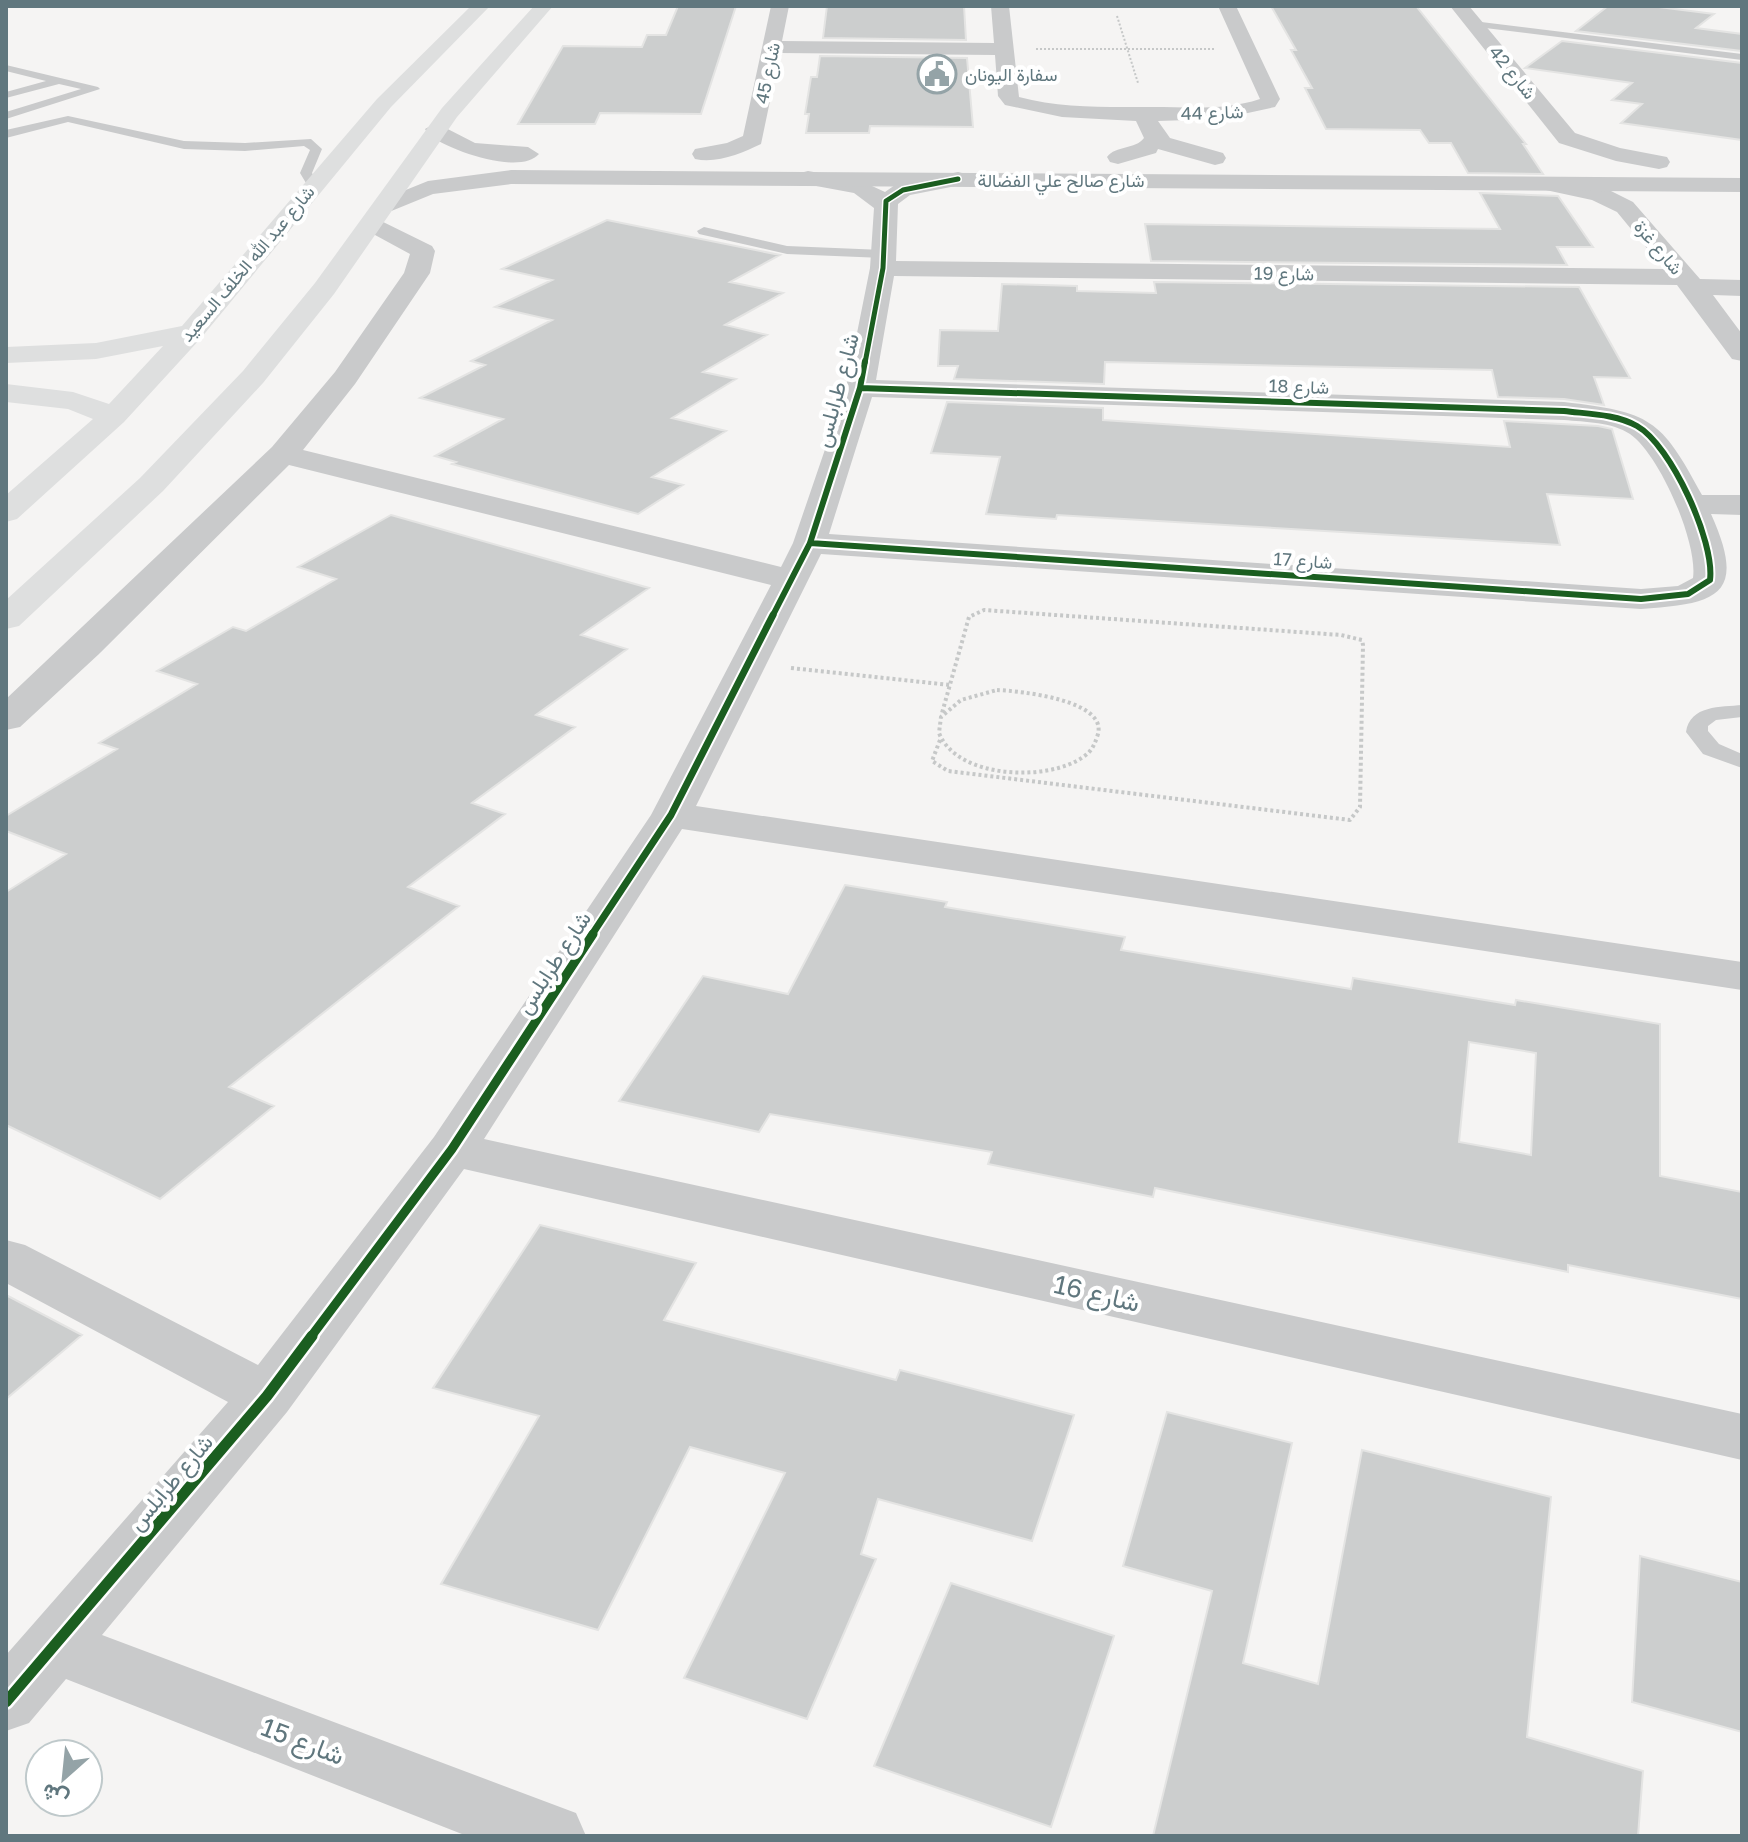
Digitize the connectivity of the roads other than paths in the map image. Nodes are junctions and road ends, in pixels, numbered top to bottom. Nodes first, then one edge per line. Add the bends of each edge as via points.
1 (481, 6) edge
2 (544, 6) edge
3 (780, 6) edge
4 (1000, 6) edge
5 (1227, 6) edge
6 (1459, 6) edge
7 (1473, 24) junction
8 (772, 47) junction
9 (1004, 49) junction
10 (1742, 57) edge
11 (453, 63) junction
12 (6, 68) edge
13 (62, 80) junction
14 (6, 95) edge
15 (1146, 113) junction
16 (6, 116) edge
17 (436, 129) junction
18 (6, 134) edge
19 (1155, 138) junction
20 (1563, 152) joint
21 (675, 154) dead end
22 (1110, 157) joint
23 (1222, 158) joint
24 (1338, 160) dead end
25 (1408, 160) dead end
26 (1742, 163) edge
27 (551, 165) junction
28 (1656, 174) junction
29 (808, 178) junction
30 (958, 179) junction
31 (1361, 183) junction
32 (1432, 183) junction
33 (1549, 184) junction
34 (313, 185) junction
35 (1742, 185) edge
36 (884, 206) junction
37 (1625, 207) junction
38 (378, 215) junction
39 (704, 231) dead end
40 (883, 261) junction
41 (1689, 282) junction
42 (1742, 288) edge
43 (191, 332) junction
44 (1742, 353) edge
45 (6, 357) edge
46 (6, 377) edge
47 (860, 388) junction
48 (6, 393) edge
49 (114, 416) junction
50 (283, 454) junction
51 (1694, 504) junction
52 (1742, 505) edge
53 (6, 512) edge
54 (801, 562) junction
55 (61, 570) junction
56 (6, 587) edge
57 (6, 618) edge
58 (1742, 711) edge
59 (6, 719) edge
60 (1742, 762) edge
61 (671, 815) junction
62 (1742, 976) edge
63 (452, 1149) junction
64 (6, 1259) edge
65 (267, 1396) junction
66 (1742, 1437) edge
67 (55, 1646) junction
68 (6, 1702) edge
69 (551, 1836) edge

1 - 11 main road, شارع عبد الله الخلف السعيد
2 - 11 main road, شارع عبد الله الخلف السعيد via 502,49
3 - 8 street, شارع 45
4 - 9 street, شارع 44
5 - 15 street, شارع 44 via 1268,103 1240,112
6 - 7 street, شارع 42
7 - 10 lane
7 - 20 street, شارع 42
8 - 9 street
8 - 21 street, شارع 45 via 762,148
9 - 15 street, شارع 44 via 1008,96 1021,105 1059,112
11 - 17 main road, شارع عبد الله الخلف السعيد
11 - 34 main road, شارع عبد الله الخلف السعيد via 384,103
12 - 13 lane
13 - 14 lane
13 - 16 lane via 94,89
15 - 19 street, شارع 44
17 - 27 street, شارع صالح علي الفضالة via 453,144
17 - 38 main road, شارع عبد الله الخلف السعيد
18 - 34 lane via 68,119 184,145 307,142 316,149 306,173
19 - 22 street, شارع 44 via 1148,148
19 - 23 street, شارع 44 via 1175,149
20 - 28 street, شارع صالح علي الفضالة
22 - 23 street, شارع صالح علي الفضالة
24 - 31 street via 1364,171
25 - 32 street via 1401,172
26 - 28 street, شارع صالح علي الفضالة
27 - 29 street, شارع صالح علي الفضالة
27 - 38 street, شارع صالح علي الفضالة via 428,188
28 - 33 street, شارع صالح علي الفضالة
28 - 35 street, شارع صالح علي الفضالة
28 - 37 street, شارع غزة via 1627,195
29 - 30 street, شارع صالح علي الفضالة
29 - 36 street via 873,194
30 - 31 street, شارع صالح علي الفضالة
30 - 36 street via 903,190
31 - 32 street, شارع صالح علي الفضالة
32 - 33 street, شارع صالح علي الفضالة
33 - 37 street, شارع غزة via 1599,194
34 - 43 main road, شارع عبد الله الخلف السعيد
36 - 40 street, شارع طرابلس
37 - 41 street, شارع غزة
38 - 50 street via 423,251 417,273 345,378
38 - 55 main road, شارع عبد الله الخلف السعيد via 285,340 206,430
39 - 40 lane via 787,250
40 - 41 street, شارع 19
40 - 47 street, شارع طرابلس
41 - 42 street, شارع غزة
41 - 44 street, شارع غزة
43 - 45 main road via 96,351
43 - 49 main road, شارع عبد الله الخلف السعيد
45 - 46 main road via 13,368
47 - 51 street, شارع 18 via 1564,411 1642,429 1654,439
47 - 54 street, شارع طرابلس
48 - 49 main road via 73,401
49 - 53 main road, شارع عبد الله الخلف السعيد
50 - 54 street, شارع 17
50 - 59 street
51 - 52 street
51 - 54 street, شارع 17 via 1713,571 1709,582 1679,596 1641,599
54 - 61 street, شارع طرابلس
55 - 56 main road via 40,581
55 - 57 main road, شارع عبد الله الخلف السعيد
58 - 60 lane via 1710,714 1697,732 1711,749
61 - 62 street
61 - 63 street, شارع طرابلس
63 - 65 street, شارع طرابلس
63 - 66 street, شارع 16
64 - 65 street
65 - 67 street, شارع طرابلس
67 - 68 street, شارع طرابلس
67 - 69 street, شارع 15

